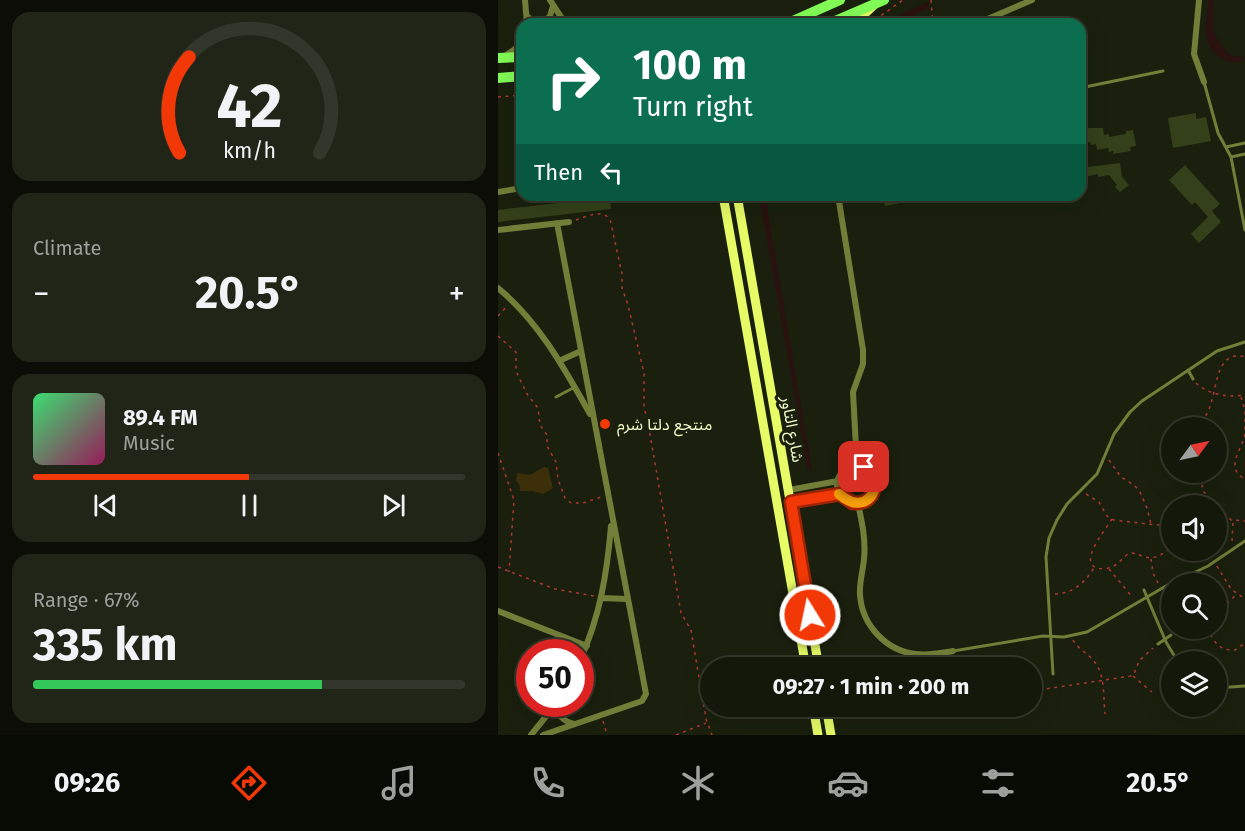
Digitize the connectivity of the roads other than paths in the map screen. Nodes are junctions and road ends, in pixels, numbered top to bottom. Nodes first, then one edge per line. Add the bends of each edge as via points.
1 (525, 0) edge
2 (840, 0) edge
3 (1032, 0) edge
4 (1199, 0) edge
5 (880, 2) edge
6 (551, 3) edge
7 (527, 16) joint
8 (530, 18) edge
9 (547, 18) edge
10 (565, 18) edge
11 (800, 18) edge
12 (842, 18) edge
13 (861, 18) edge
14 (990, 18) edge
15 (516, 48) edge
16 (516, 57) edge
17 (498, 58) edge
18 (1162, 71) dead end
19 (516, 76) edge
20 (498, 78) edge
21 (1204, 82) joint
22 (1086, 87) edge
23 (1245, 143) edge
24 (1226, 147) junction
25 (1245, 154) edge
26 (1231, 157) junction
27 (516, 189) edge
28 (498, 192) edge
29 (724, 201) edge
30 (737, 201) edge
31 (839, 201) edge
32 (569, 222) road end
33 (557, 223) junction
34 (498, 230) edge
35 (1245, 230) edge
36 (498, 288) edge
37 (1245, 342) edge
38 (581, 351) junction
39 (559, 361) junction
40 (1188, 370) junction
41 (1193, 379) road end
42 (575, 388) junction
43 (556, 397) dead end
44 (593, 419) junction
45 (857, 466) junction
46 (838, 481) junction
47 (789, 490) junction
48 (840, 494) junction
49 (791, 502) junction
50 (858, 504) junction
51 (612, 520) junction
52 (1245, 541) edge
53 (1144, 590) dead end
54 (1148, 597) junction
55 (602, 598) junction
56 (627, 599) junction
57 (498, 611) edge
58 (810, 615) junction
59 (797, 616) junction
60 (1050, 635) junction
61 (569, 639) edge
62 (589, 639) edge
63 (1165, 640) junction
64 (1158, 644) road end
65 (953, 651) joint
66 (1172, 651) edge
67 (804, 657) edge
68 (817, 657) edge
69 (1053, 674) road end
70 (1245, 686) edge
71 (1227, 687) edge
72 (545, 717) edge
73 (561, 717) edge
74 (815, 717) edge
75 (828, 717) edge
76 (574, 724) junction
77 (531, 735) edge
78 (543, 735) edge
79 (818, 735) edge
80 (831, 735) edge

1 - 7 street
2 - 11 main road
3 - 14 street
4 - 21 street via 1194,54
5 - 12 main road
5 - 13 main road
6 - 9 street
6 - 10 street
7 - 8 street
15 - 17 street
16 - 17 main road
18 - 22 lane
19 - 20 main road
21 - 24 lane via 1218,133
23 - 24 lane
24 - 26 lane
25 - 26 lane
26 - 35 lane
27 - 28 street
29 - 59 main road, شارع التاور
30 - 47 main road, شارع التاور
31 - 45 street via 863,350 863,364 853,392
32 - 33 street
33 - 34 street
33 - 38 street
36 - 39 street via 535,326
37 - 40 lane via 1217,351
38 - 39 street
38 - 44 street
39 - 42 street
40 - 41 lane
40 - 60 lane via 1130,412 1118,426 1097,474 1061,512 1049,538 1046,557
42 - 43 lane
42 - 44 street
44 - 51 street
45 - 46 street via 846,468
45 - 50 street via 873,476 875,488 869,499
46 - 47 street
46 - 48 street
47 - 49 main road, شارع التاور
48 - 49 street
48 - 50 street
49 - 58 main road, شارع التاور
50 - 65 street via 865,541 860,594 869,624 886,642 908,653
51 - 55 street
51 - 56 street
52 - 54 lane via 1215,562
53 - 54 lane
54 - 60 lane via 1094,629 1072,636
54 - 63 lane
55 - 56 street
55 - 62 street
56 - 76 street via 646,694 642,700
57 - 61 street
58 - 59 main road
58 - 68 main road, شارع التاور
59 - 67 main road, شارع التاور
60 - 65 lane
60 - 69 lane
63 - 64 lane
63 - 66 lane
70 - 71 lane
72 - 77 street
73 - 76 street
74 - 79 main road
75 - 80 main road
76 - 78 street

